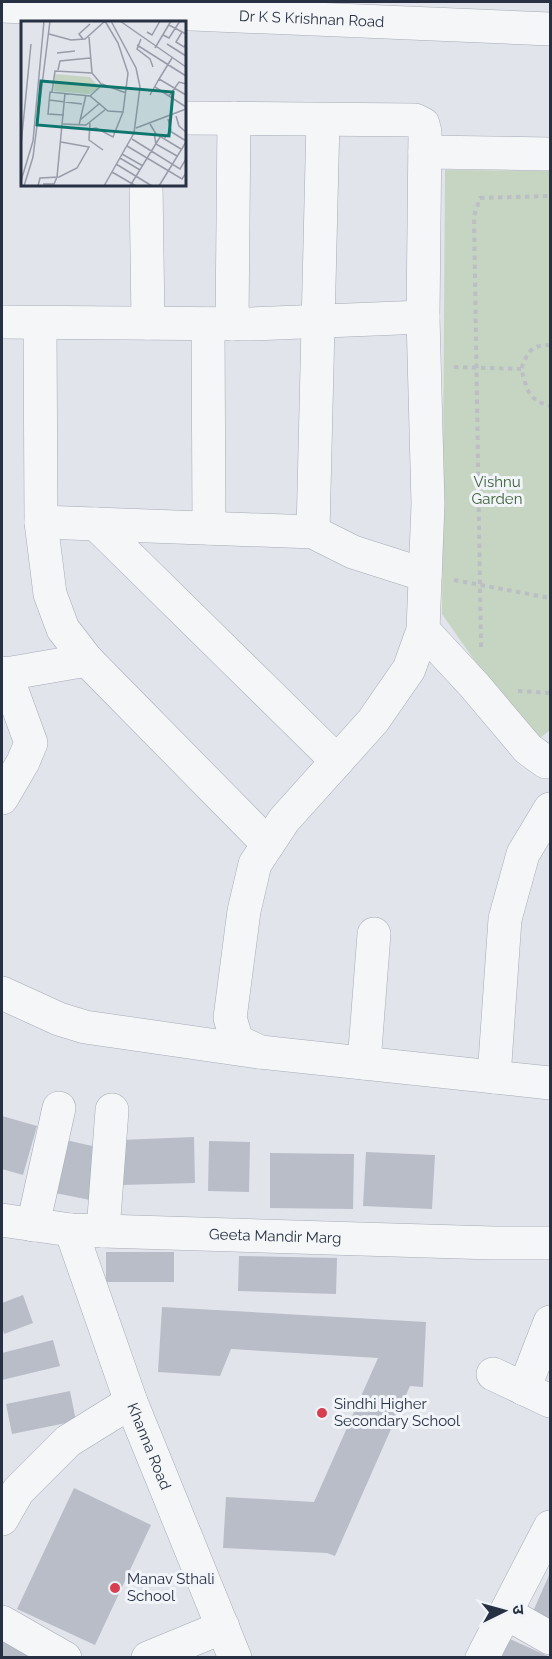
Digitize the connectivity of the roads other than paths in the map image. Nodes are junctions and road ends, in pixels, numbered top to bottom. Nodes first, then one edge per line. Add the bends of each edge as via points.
1 (2, 6) edge
2 (550, 29) edge
3 (186, 118) edge
4 (234, 118) junction
5 (322, 120) junction
6 (425, 152) junction
7 (550, 154) edge
8 (146, 186) edge
9 (423, 317) junction
10 (317, 321) junction
11 (2, 322) edge
12 (40, 323) junction
13 (148, 323) junction
14 (220, 324) junction
15 (41, 522) junction
16 (96, 524) junction
17 (209, 528) junction
18 (313, 532) junction
19 (425, 575) junction
20 (423, 630) junction
21 (87, 660) junction
22 (4, 674) edge
23 (337, 761) junction
24 (550, 762) edge
25 (2, 798) edge
26 (550, 809) edge
27 (268, 844) junction
28 (374, 934) dead end
29 (2, 993) edge
30 (260, 1052) junction
31 (364, 1063) junction
32 (494, 1077) junction
33 (550, 1083) edge
34 (60, 1108) dead end
35 (112, 1110) dead end
36 (2, 1220) edge
37 (33, 1225) junction
38 (70, 1230) junction
39 (103, 1231) junction
40 (550, 1243) edge
41 (550, 1322) edge
42 (493, 1374) dead end
43 (537, 1395) edge
44 (130, 1402) junction
45 (51, 1458) junction
46 (2, 1473) edge
47 (2, 1519) edge
48 (550, 1527) edge
49 (506, 1613) junction
50 (2, 1622) edge
51 (223, 1627) junction
52 (550, 1638) edge
53 (64, 1658) edge
54 (148, 1658) edge
55 (235, 1658) edge
56 (482, 1658) edge

1 - 2 street, Dr K S Krishnan Road
3 - 4 street
4 - 5 street
4 - 14 street
5 - 6 street via 415,120 423,124
5 - 10 street
6 - 7 street
6 - 9 street
8 - 13 street
9 - 10 street
9 - 19 street via 428,504
10 - 14 street
10 - 18 street
11 - 12 street
12 - 13 street
12 - 15 street
13 - 14 street
14 - 17 street
15 - 16 street
15 - 21 street via 55,613
16 - 17 street
16 - 23 street
17 - 18 street
18 - 19 street via 353,552
19 - 20 street
20 - 23 street via 409,669 373,721
20 - 24 street via 528,749
21 - 22 street
21 - 27 street
22 - 25 street via 31,743
23 - 27 street via 284,820
26 - 32 street via 523,854 505,919
27 - 30 street via 255,864 244,911 230,1018 237,1041
28 - 31 street
29 - 30 street via 84,1027
30 - 31 street
31 - 32 street
32 - 33 street
34 - 37 street
35 - 39 street
36 - 37 street, Geeta Mandir Marg
37 - 38 street, Geeta Mandir Marg
38 - 39 street, Geeta Mandir Marg
38 - 44 street, Khanna Road
39 - 40 street, Geeta Mandir Marg
41 - 43 street
42 - 43 street
44 - 45 street via 68,1441
44 - 51 street, Khanna Road
45 - 46 street
45 - 47 street via 18,1491
48 - 49 street
49 - 52 street
49 - 56 street
50 - 53 street
51 - 54 street
51 - 55 street, Khanna Road

